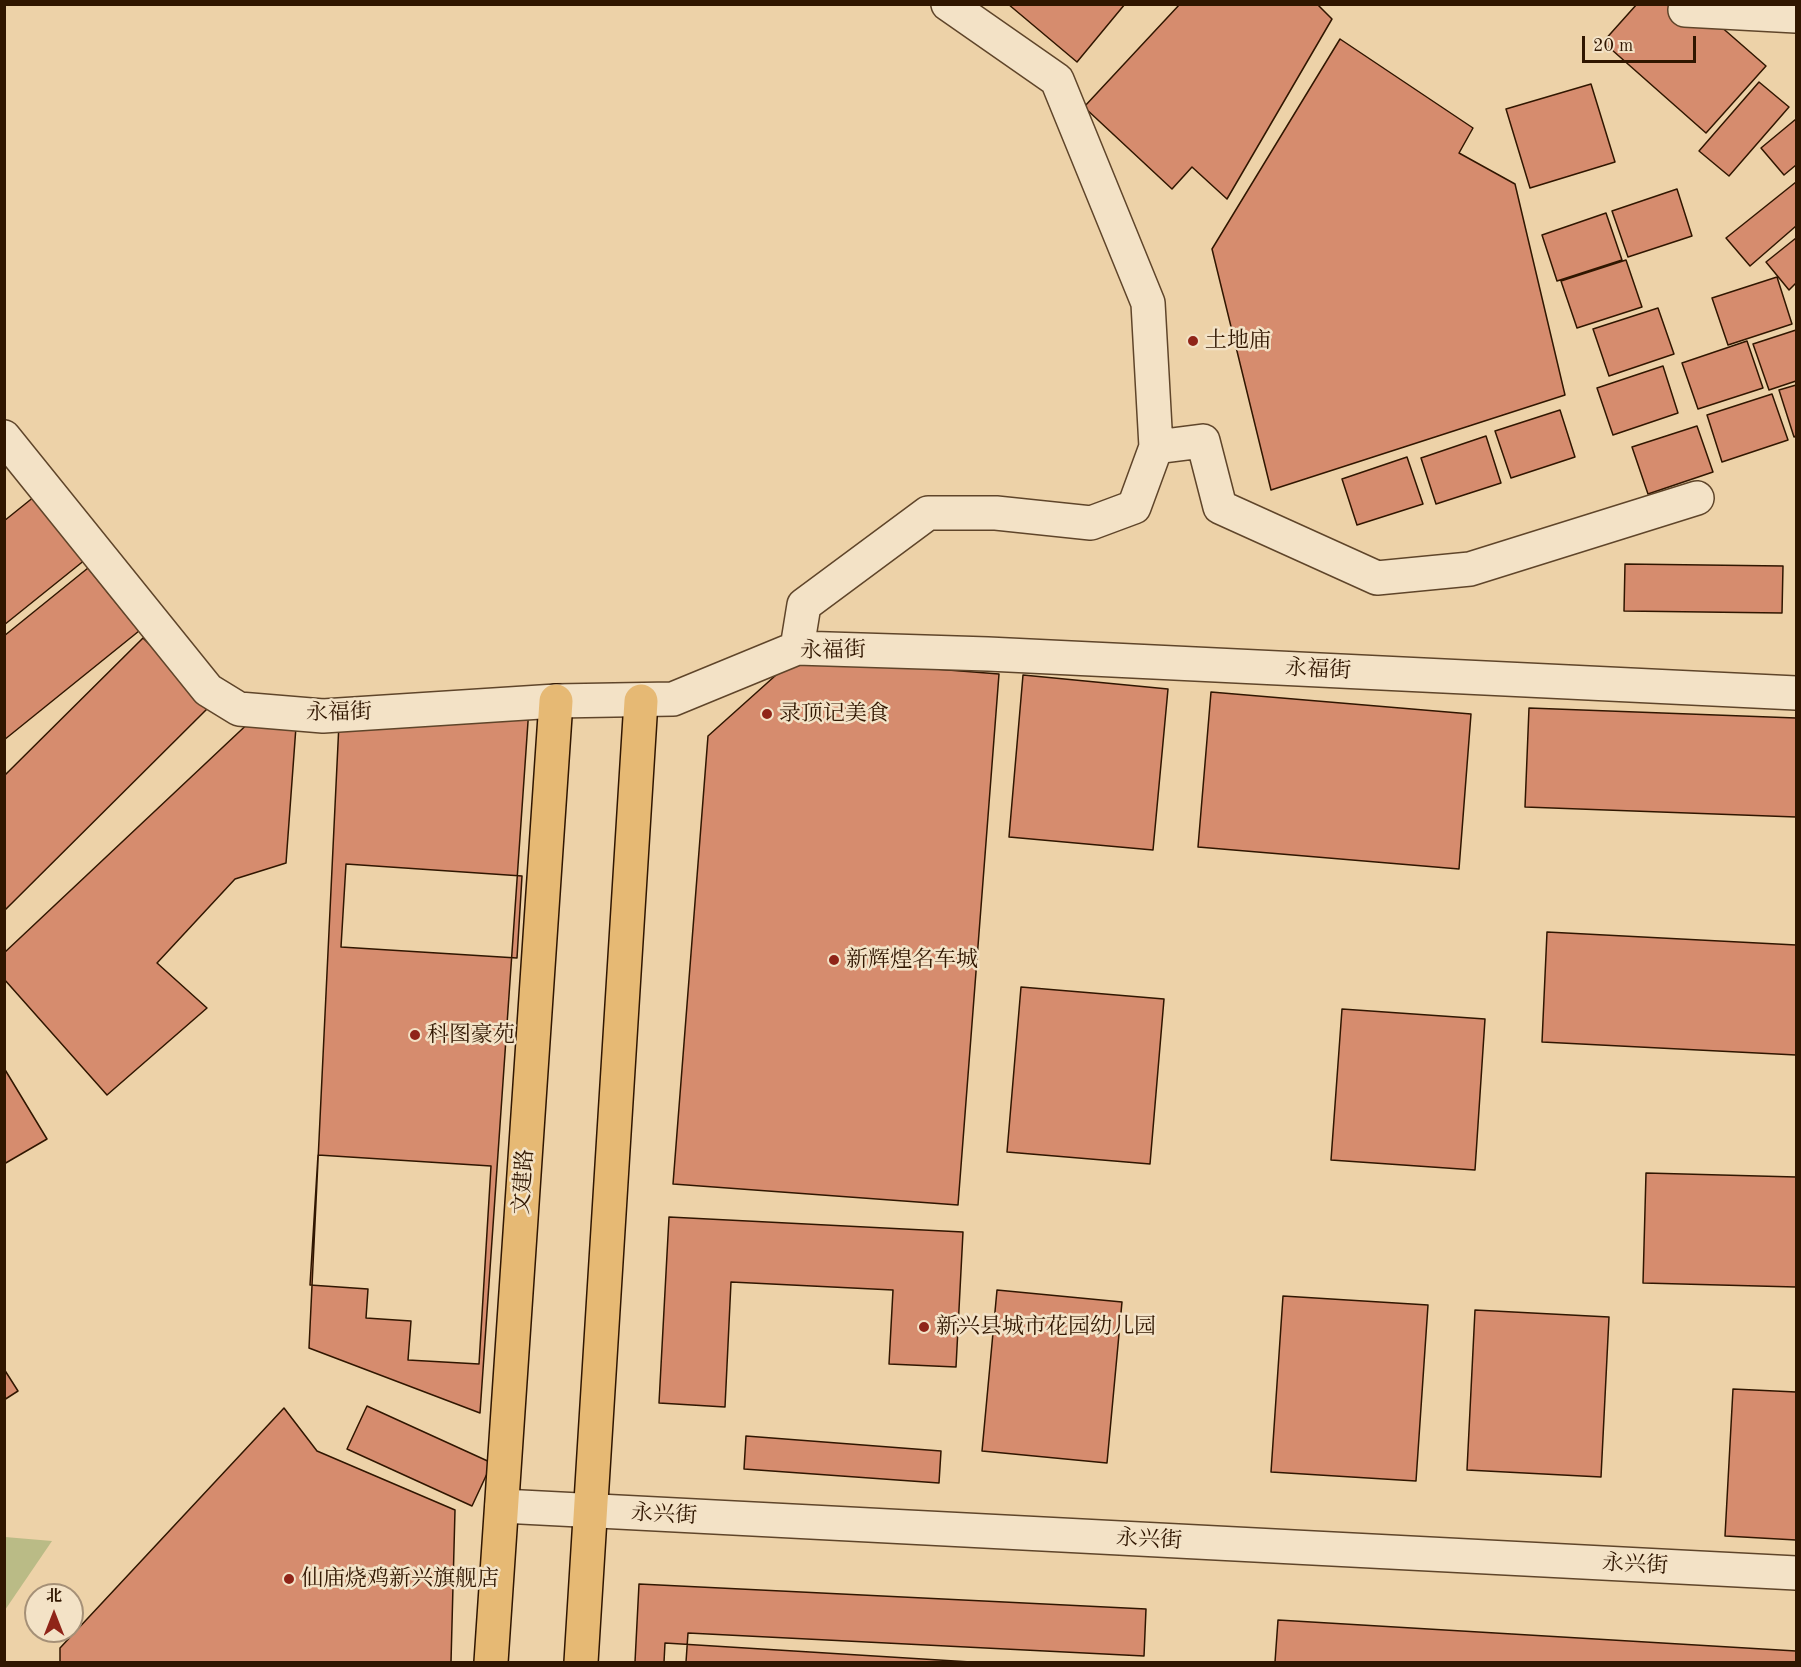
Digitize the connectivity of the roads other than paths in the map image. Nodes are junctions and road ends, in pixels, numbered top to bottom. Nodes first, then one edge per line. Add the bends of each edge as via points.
1 (948, 4) edge
2 (1685, 10) dead end
3 (1797, 16) edge
4 (4, 437) edge
5 (1156, 447) junction
6 (1697, 498) dead end
7 (797, 648) junction
8 (1797, 693) edge
9 (556, 700) junction
10 (641, 700) junction
11 (502, 1506) junction
12 (591, 1511) junction
13 (1797, 1573) edge
14 (491, 1662) edge
15 (580, 1662) edge

1 - 5 street via 1057,80 1148,303
2 - 3 street
4 - 9 street, 永福街 via 208,690 239,709 323,716
5 - 6 street via 1203,441 1220,507 1377,578 1470,569
5 - 7 street via 1134,507 1091,523 996,513 928,513 804,605
7 - 8 street, 永福街
7 - 10 street, 永福街 via 673,699
9 - 10 street, 永福街
9 - 11 main road, 文建路
10 - 12 main road
11 - 12 street, 永兴街
11 - 14 main road, 文建路
12 - 13 street, 永兴街
12 - 15 main road

